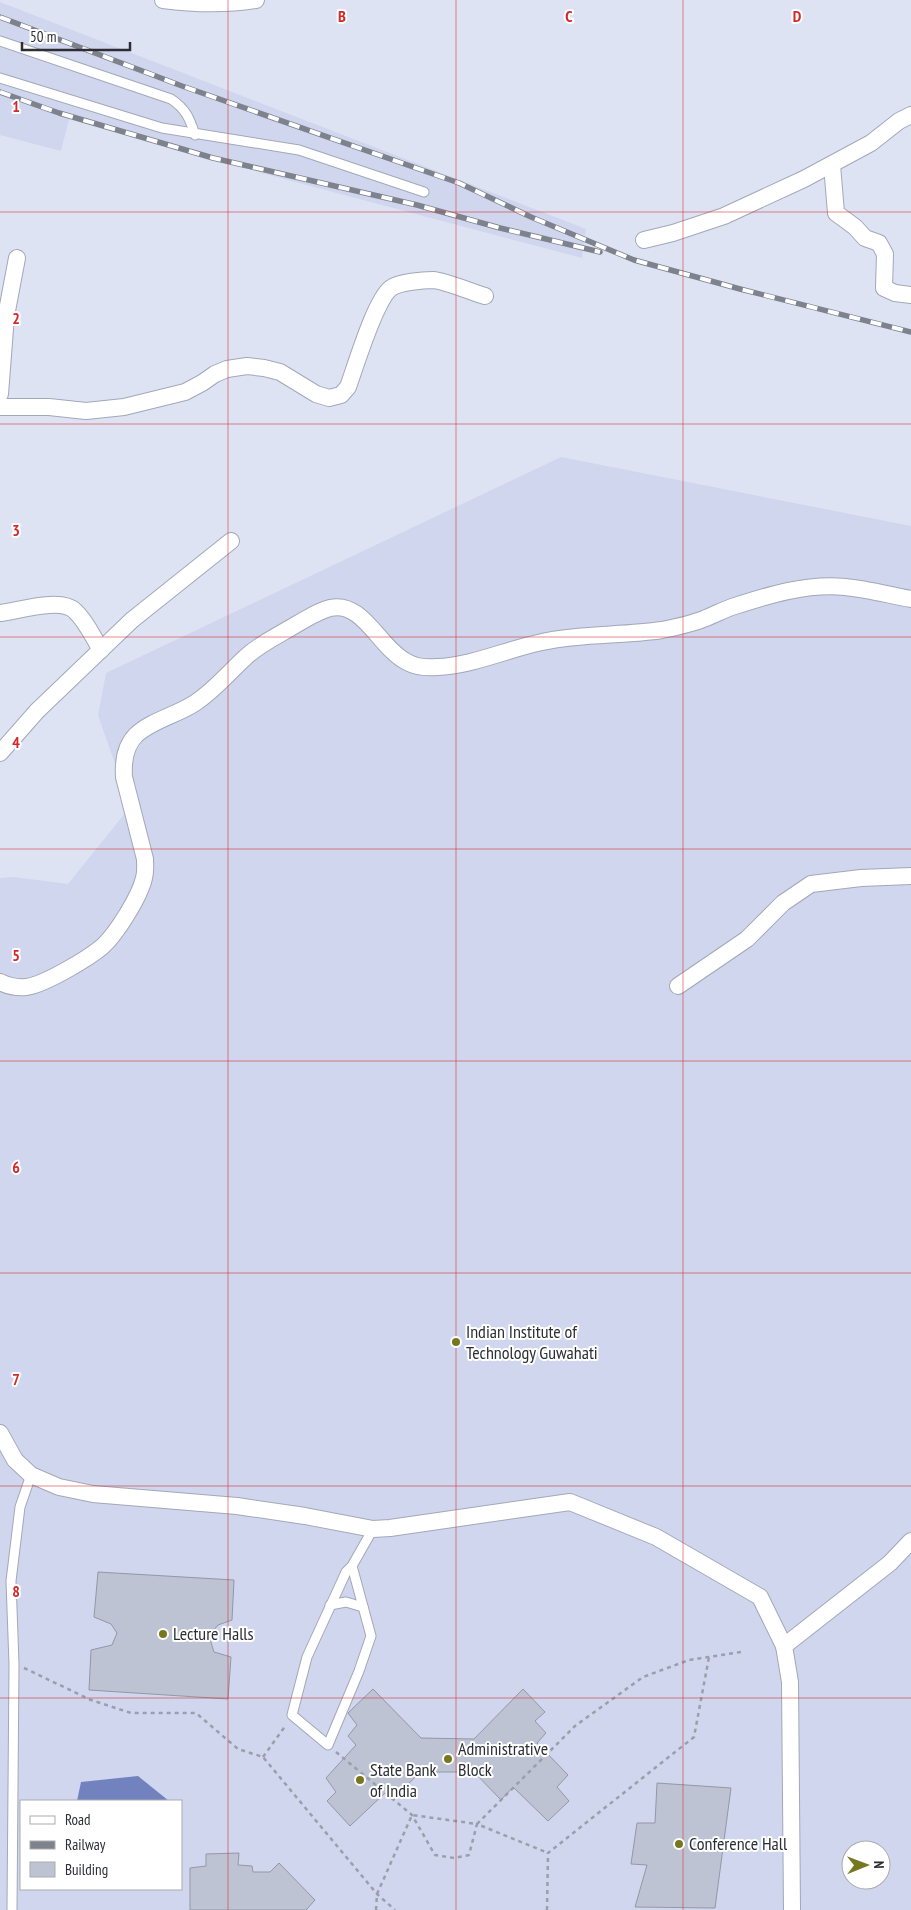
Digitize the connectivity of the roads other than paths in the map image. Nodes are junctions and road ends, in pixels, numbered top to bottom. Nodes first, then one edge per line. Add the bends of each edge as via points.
1 (163, 0) edge
2 (256, 0) edge
3 (0, 41) edge
4 (0, 78) edge
5 (911, 115) edge
6 (195, 135) junction
7 (832, 165) junction
8 (424, 192) dead end
9 (644, 240) dead end
10 (17, 258) dead end
11 (911, 295) edge
12 (485, 296) dead end
13 (0, 394) edge
14 (0, 407) edge
15 (231, 541) dead end
16 (911, 599) edge
17 (0, 613) edge
18 (101, 650) junction
19 (0, 753) edge
20 (911, 876) edge
21 (0, 982) edge
22 (678, 986) dead end
23 (0, 1433) edge
24 (31, 1475) junction
25 (373, 1529) junction
26 (911, 1541) edge
27 (352, 1566) junction
28 (330, 1605) junction
29 (363, 1607) junction
30 (784, 1646) junction
31 (12, 1910) edge
32 (792, 1910) edge

1 - 2 street via 231,4
3 - 6 lane via 171,99 188,115
4 - 6 lane via 162,128
5 - 7 street via 872,143
6 - 8 lane via 299,150
7 - 9 street via 724,216
7 - 11 street via 836,213 866,238 879,243 885,254 884,288
10 - 13 street via 6,316
12 - 14 street via 434,280 401,283 391,288 383,297 348,387 341,395 329,398 316,394 280,372 247,366 215,374 185,392 124,406 86,411
15 - 18 street via 162,594
16 - 21 street via 844,587 793,590 732,606 706,618 663,630 565,638 454,666 436,667 420,667 406,662 351,610 342,606 324,610 262,644 211,692 137,734 130,742 123,763 124,776 146,869 138,892 104,945 84,960 28,986 16,987
17 - 18 street via 67,605 76,611
18 - 19 street via 37,711
20 - 22 street via 811,884 783,903 747,939
23 - 24 street via 15,1460
24 - 25 street via 59,1488 92,1494 237,1506
24 - 31 lane via 20,1506 11,1581 14,1664
25 - 27 lane
25 - 30 street via 570,1502 656,1537 760,1597
26 - 30 street via 890,1563
27 - 28 lane
27 - 29 lane
28 - 29 lane via 346,1602
28 - 29 lane via 307,1657 292,1716 328,1745 371,1636
30 - 32 street via 790,1682

